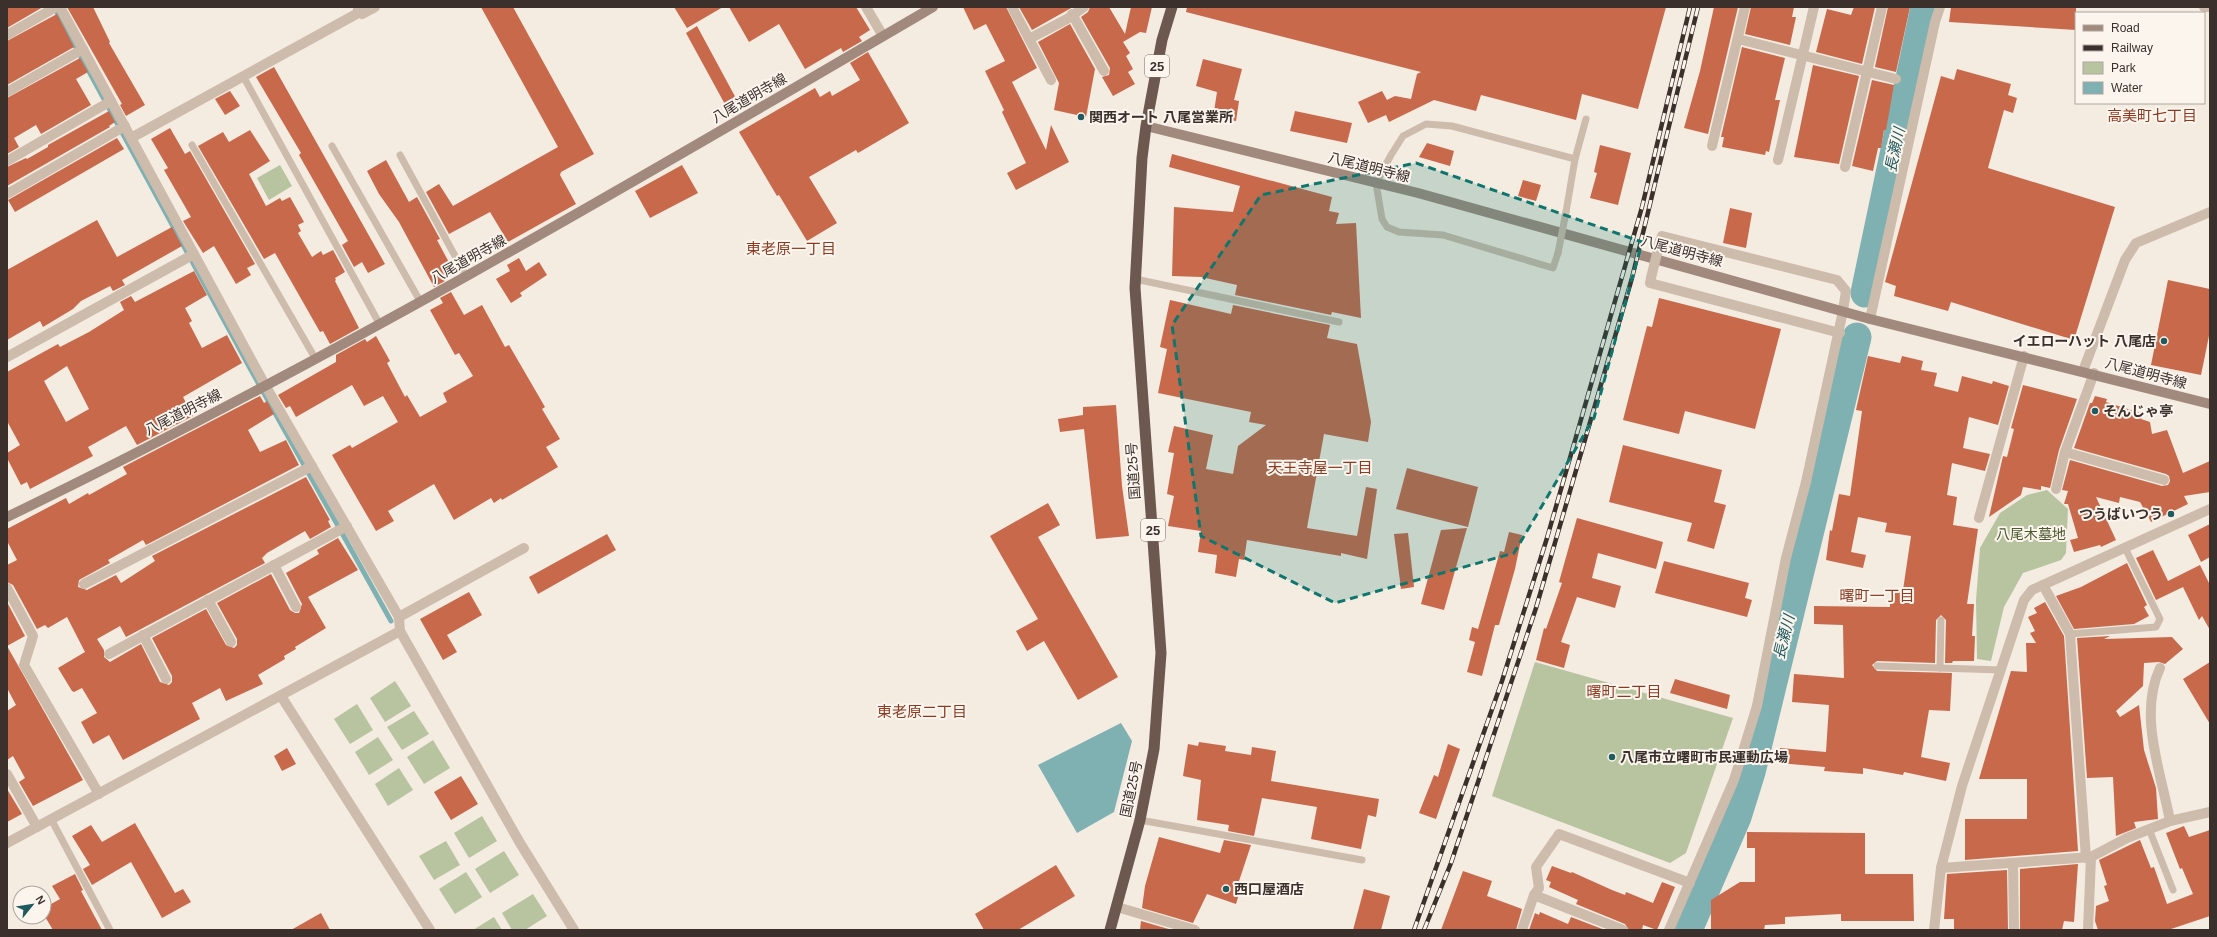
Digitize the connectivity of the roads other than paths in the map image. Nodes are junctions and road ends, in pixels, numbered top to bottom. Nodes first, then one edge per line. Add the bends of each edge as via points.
1 (56, 7) edge
2 (60, 7) edge
3 (375, 7) edge
4 (866, 7) edge
5 (933, 7) edge
6 (1012, 7) edge
7 (1084, 7) edge
8 (1172, 7) edge
9 (1745, 7) edge
10 (1814, 7) edge
11 (1882, 7) edge
12 (1940, 7) edge
13 (2204, 7) edge
14 (2210, 8) edge
15 (359, 9) edge
16 (1072, 14) junction
17 (7, 35) edge
18 (883, 36) junction
19 (1738, 39) junction
20 (1029, 40) junction
21 (83, 49) junction
22 (1803, 56) junction
23 (1104, 71) dead end
24 (1867, 72) junction
25 (243, 76) junction
26 (1896, 79) dead end
27 (1051, 80) dead end
28 (7, 92) edge
29 (111, 101) junction
30 (1586, 119) dead end
31 (125, 126) junction
32 (1146, 126) junction
33 (132, 138) junction
34 (192, 145) dead end
35 (332, 146) dead end
36 (1712, 146) dead end
37 (400, 155) dead end
38 (1575, 159) junction
39 (1778, 160) dead end
40 (7, 161) edge
41 (1845, 167) dead end
42 (1376, 183) junction
43 (7, 194) edge
44 (2210, 212) edge
45 (194, 254) junction
46 (466, 276) junction
47 (1135, 279) junction
48 (420, 301) junction
49 (1843, 310) junction
50 (1870, 318) junction
51 (1339, 322) dead end
52 (379, 323) junction
53 (1840, 333) junction
54 (2024, 356) junction
55 (7, 357) edge
56 (315, 358) junction
57 (2083, 371) junction
58 (2094, 373) junction
59 (265, 385) junction
60 (2210, 404) edge
61 (2065, 452) junction
62 (312, 466) junction
63 (2164, 480) dead end
64 (2056, 489) dead end
65 (2210, 508) edge
66 (7, 517) edge
67 (1979, 518) dead end
68 (347, 526) junction
69 (524, 548) dead end
70 (2125, 548) junction
71 (274, 565) junction
72 (84, 584) dead end
73 (2043, 585) junction
74 (7, 588) edge
75 (208, 600) junction
76 (296, 607) dead end
77 (399, 617) junction
78 (1941, 620) dead end
79 (400, 631) junction
80 (2070, 634) junction
81 (143, 635) junction
82 (231, 642) dead end
83 (109, 654) dead end
84 (1877, 666) dead end
85 (1940, 668) junction
86 (2160, 668) dead end
87 (2001, 670) junction
88 (166, 679) dead end
89 (281, 696) junction
90 (7, 774) edge
91 (99, 794) junction
92 (2210, 812) edge
93 (51, 819) junction
94 (1140, 820) junction
95 (2170, 821) junction
96 (37, 826) junction
97 (2149, 829) junction
98 (7, 843) edge
99 (2089, 857) junction
100 (1362, 860) dead end
101 (2013, 863) junction
102 (1942, 868) junction
103 (1690, 883) junction
104 (2173, 890) dead end
105 (1534, 895) junction
106 (1117, 907) junction
107 (110, 930) edge
108 (430, 930) edge
109 (574, 930) edge
110 (1110, 930) edge
111 (1195, 930) edge
112 (1522, 930) edge
113 (1623, 930) edge
114 (1669, 930) edge
115 (1934, 930) edge
116 (2014, 930) edge
117 (2088, 930) edge

1 - 17 street
2 - 21 street
3 - 15 street via 362,14
4 - 18 street
5 - 18 main road, 八尾道明寺線
6 - 20 street
7 - 16 street
8 - 32 highway, 国道25号 / 25 via 1162,40
9 - 19 street
10 - 22 street
11 - 24 street
12 - 50 street
13 - 14 street
15 - 25 street
16 - 20 street
16 - 23 street
18 - 46 main road, 八尾道明寺線
19 - 22 street
19 - 36 street
20 - 27 street
21 - 28 street
21 - 29 street
22 - 24 street
22 - 39 street
24 - 26 street
24 - 41 street
25 - 33 street
25 - 52 lane
29 - 31 street
29 - 40 street
30 - 38 lane
31 - 33 street
31 - 43 street
32 - 42 main road, 八尾道明寺線
32 - 47 highway, 国道25号 / 25
33 - 45 street
34 - 56 lane
35 - 48 lane
37 - 46 lane
38 - 42 lane via 1452,126 1426,124 1403,136
38 - 42 lane, bridge via 1553,268 1443,235 1399,232 1387,228 1382,219
42 - 49 main road, 八尾道明寺線
44 - 57 street via 2136,243 2125,260
45 - 55 street
45 - 59 street
46 - 48 main road, 八尾道明寺線
47 - 51 lane
47 - 94 highway, 国道25号 / 25 via 1161,653 1154,749
48 - 52 main road, 八尾道明寺線
49 - 50 main road, 八尾道明寺線
49 - 53 street
49 - 53 street, bridge via 1846,291 1837,280 1662,236 1660,241 1650,283
50 - 54 main road, 八尾道明寺線
52 - 56 main road, 八尾道明寺線
53 - 103 street via 1786,558 1757,706 1734,780
54 - 57 main road, 八尾道明寺線
54 - 67 street
56 - 59 main road, 八尾道明寺線
57 - 58 main road, 八尾道明寺線
58 - 60 main road, 八尾道明寺線
58 - 61 street
59 - 62 street
59 - 66 main road, 八尾道明寺線
61 - 63 street
61 - 64 street
62 - 68 street
62 - 72 street
65 - 70 street
68 - 71 street
68 - 77 street
69 - 77 street
70 - 73 street
70 - 80 lane via 2160,620 2156,627
71 - 75 street
71 - 76 street
73 - 80 street
73 - 87 street via 2032,590 2024,600
74 - 91 street via 33,636 24,665
75 - 81 street
75 - 82 street
77 - 79 street
78 - 85 lane
79 - 89 street
79 - 109 street via 520,843
80 - 99 street
81 - 83 street
81 - 88 street
84 - 85 lane
85 - 87 lane
86 - 95 street via 2154,681 2150,712
87 - 102 street via 1962,786
89 - 91 street
89 - 108 street
90 - 96 street
91 - 93 street
92 - 95 street
93 - 96 street
93 - 107 lane
94 - 100 lane
94 - 106 highway, 国道25号 / 25
95 - 97 street
96 - 98 street
97 - 99 street
97 - 104 lane
99 - 101 street
99 - 117 street
101 - 102 street
101 - 116 street
102 - 115 street
103 - 105 street via 1559,834 1536,867 1539,888
103 - 114 street
105 - 112 street
105 - 113 street
106 - 110 highway, 国道25号 / 25
106 - 111 street

